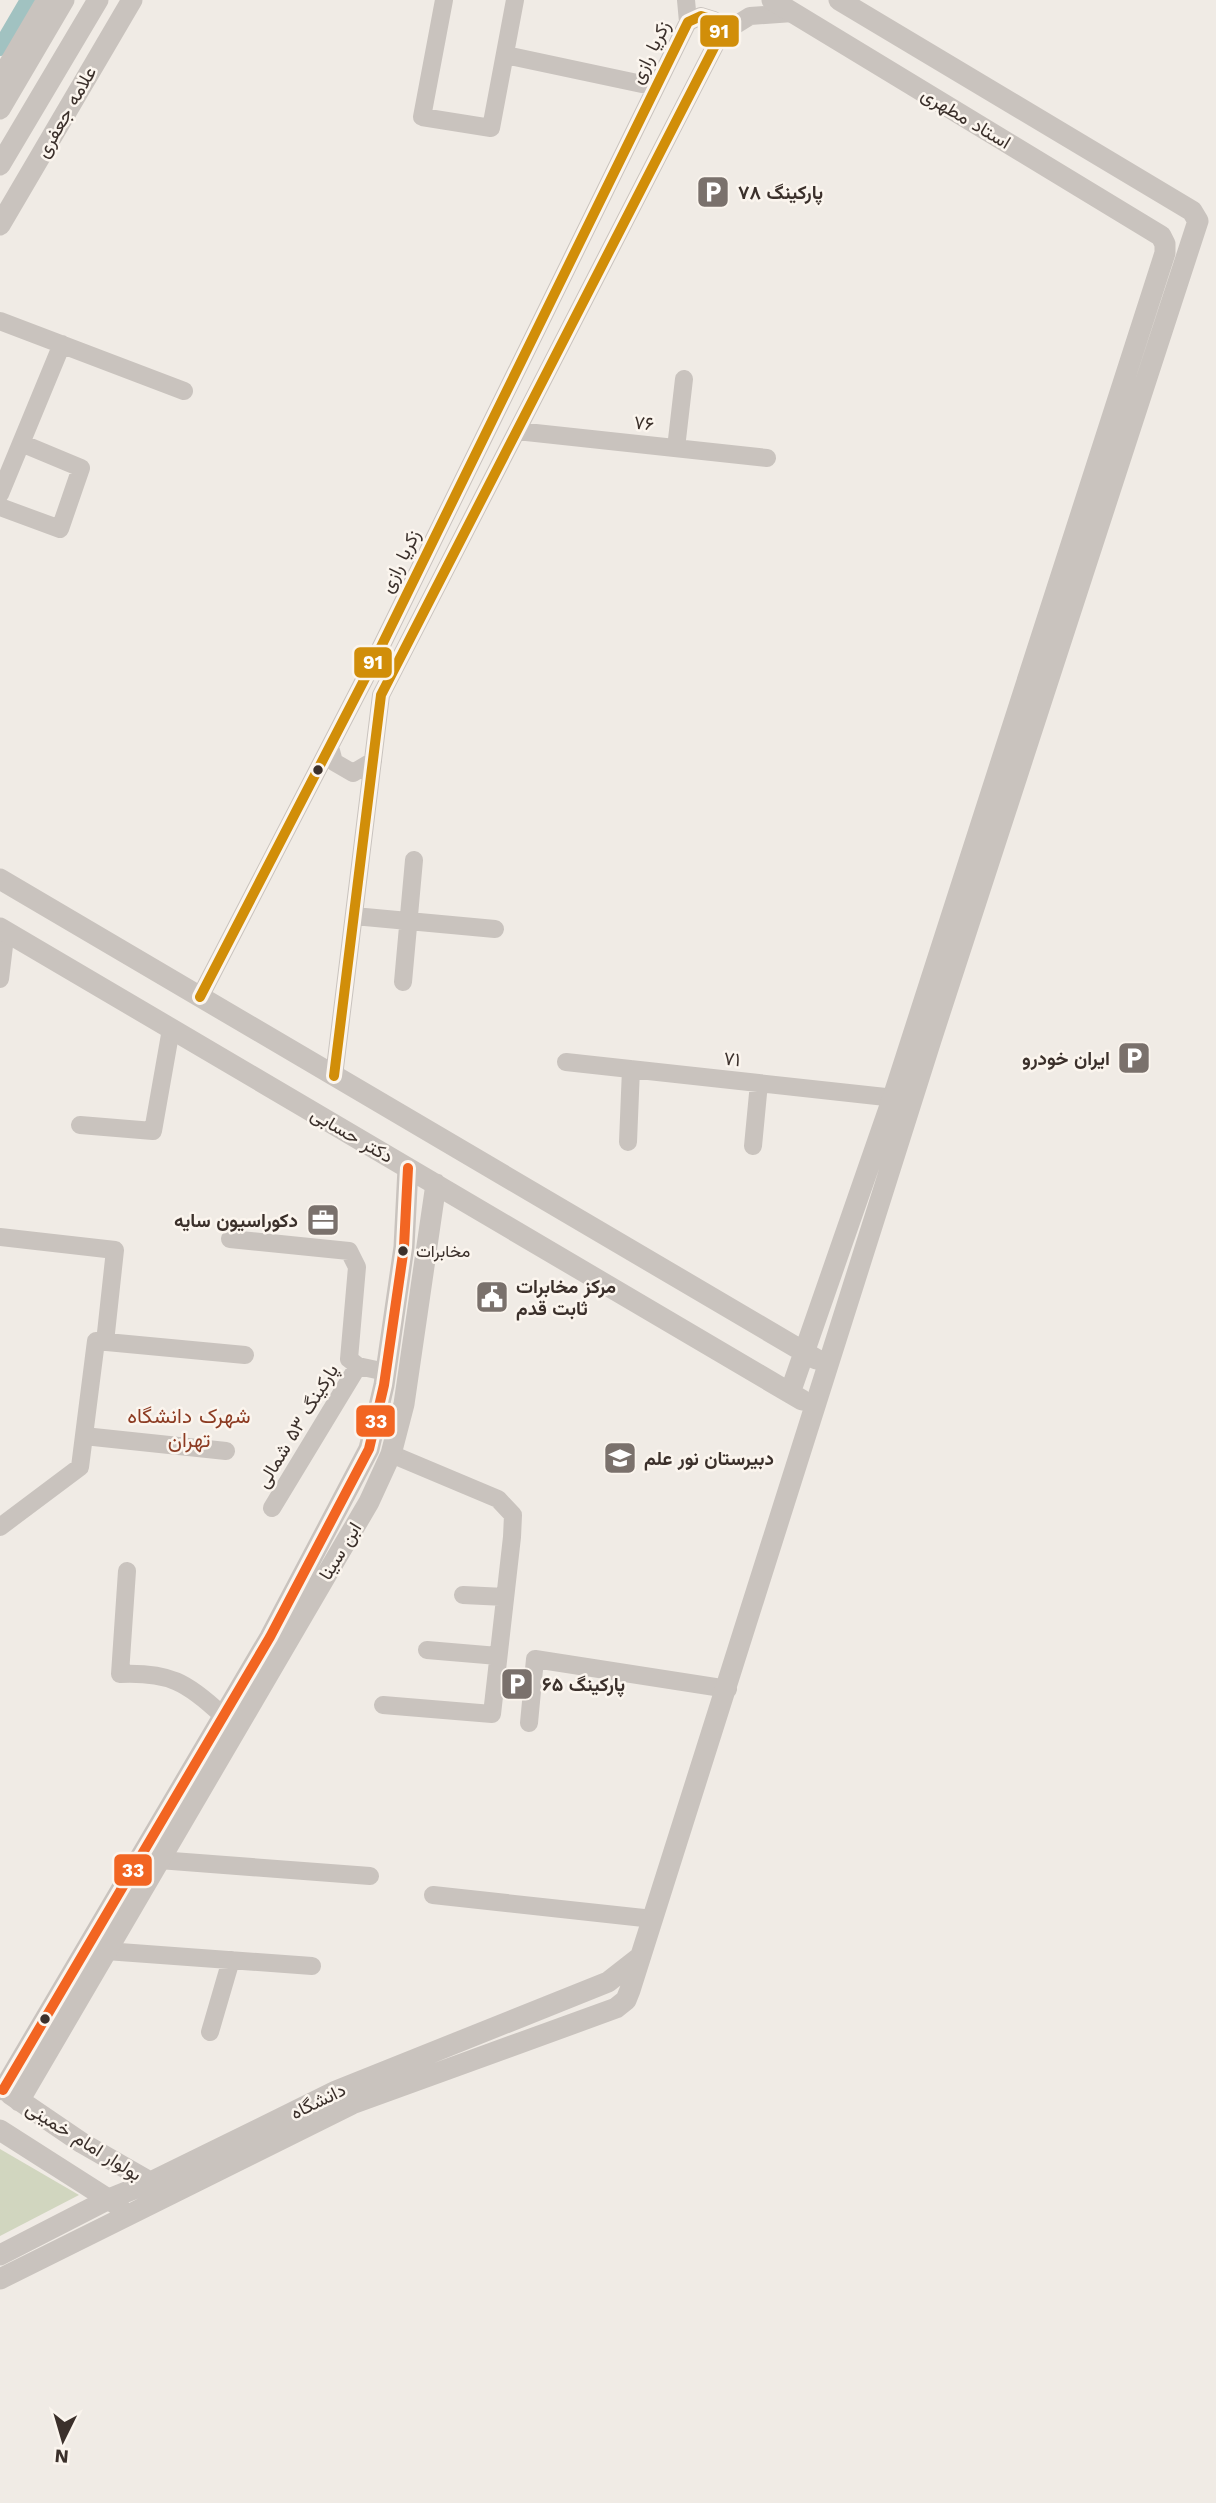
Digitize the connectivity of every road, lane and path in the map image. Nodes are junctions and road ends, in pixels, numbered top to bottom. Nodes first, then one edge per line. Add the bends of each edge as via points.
1 (47, 0) edge
2 (64, 0) edge
3 (98, 0) edge
4 (132, 0) edge
5 (444, 0) edge
6 (515, 0) edge
7 (686, 0) edge
8 (772, 0) edge
9 (839, 0) edge
10 (793, 13) junction
11 (688, 22) junction
12 (721, 34) junction
13 (506, 55) junction
14 (0, 80) edge
15 (656, 87) junction
16 (0, 109) edge
17 (634, 132) junction
18 (664, 146) junction
19 (0, 166) edge
20 (0, 225) edge
21 (0, 321) edge
22 (62, 344) junction
23 (684, 379) dead end
24 (510, 387) junction
25 (184, 391) dead end
26 (533, 399) junction
27 (517, 431) junction
28 (21, 443) junction
29 (676, 448) junction
30 (767, 458) dead end
31 (0, 494) edge
32 (0, 507) edge
33 (1062, 605) junction
34 (330, 747) junction
35 (373, 761) junction
36 (414, 860) dead end
37 (0, 879) edge
38 (354, 915) junction
39 (408, 920) junction
40 (0, 929) edge
41 (495, 929) dead end
42 (0, 944) edge
43 (0, 979) edge
44 (403, 982) dead end
45 (200, 997) junction
46 (171, 1029) junction
47 (566, 1062) dead end
48 (631, 1069) junction
49 (334, 1076) junction
50 (759, 1083) junction
51 (902, 1099) junction
52 (80, 1125) dead end
53 (628, 1142) dead end
54 (753, 1146) dead end
55 (408, 1168) junction
56 (436, 1184) junction
57 (0, 1237) edge
58 (230, 1239) dead end
59 (105, 1342) junction
60 (804, 1354) junction
61 (245, 1355) dead end
62 (828, 1364) junction
63 (358, 1366) junction
64 (386, 1372) junction
65 (790, 1394) junction
66 (813, 1405) junction
67 (84, 1436) junction
68 (226, 1451) dead end
69 (391, 1454) junction
70 (272, 1508) dead end
71 (0, 1527) edge
72 (127, 1571) dead end
73 (463, 1595) dead end
74 (505, 1597) junction
75 (427, 1650) dead end
76 (498, 1656) junction
77 (728, 1689) junction
78 (383, 1705) dead end
79 (222, 1715) junction
80 (529, 1723) dead end
81 (159, 1860) junction
82 (370, 1876) dead end
83 (433, 1895) dead end
84 (653, 1919) junction
85 (106, 1951) junction
86 (640, 1957) junction
87 (231, 1960) junction
88 (312, 1966) dead end
89 (210, 2032) dead end
90 (7, 2093) edge
91 (0, 2130) edge
92 (160, 2188) junction
93 (110, 2199) junction
94 (128, 2214) junction
95 (0, 2255) edge
96 (0, 2279) edge

1 - 14 street
2 - 16 street
3 - 19 street, علامه جعفری
4 - 20 street, علامه جعفری
5 - 13 street via 422,117 491,128
6 - 13 street
7 - 11 street
8 - 10 street, استاد مطهری
9 - 33 street, استاد مطهری via 1196,215 1197,227
10 - 12 street via 750,16
10 - 33 street, استاد مطهری via 1161,236 1165,244
11 - 12 street, زکریا رازی via 701,16 714,20
11 - 15 street, زکریا رازی
12 - 18 street
13 - 15 street
15 - 17 street, زکریا رازی
17 - 18 street
17 - 24 street, زکریا رازی
18 - 26 street
21 - 22 street
22 - 25 street
22 - 28 street
23 - 29 street
24 - 26 street
24 - 34 street, زکریا رازی
26 - 27 street
27 - 29 street, ۷۶
27 - 35 street via 381,695
28 - 31 street
28 - 32 street via 81,468 60,529
29 - 30 street, ۷۶
33 - 51 street
34 - 35 street via 334,762 352,772
34 - 45 street, زکریا رازی
35 - 38 street
36 - 39 street
37 - 45 street
38 - 39 street
38 - 49 street
39 - 41 street
39 - 44 street
40 - 46 street, دکتر حسابی
42 - 43 street via 4,946
45 - 49 street
46 - 52 street via 153,1131
46 - 55 street, دکتر حسابی
47 - 48 street, ۷۱
48 - 50 street, ۷۱
48 - 53 street
49 - 60 street
50 - 51 street, ۷۱
50 - 54 street
51 - 60 street
51 - 62 street
55 - 56 street, دکتر حسابی
55 - 64 street, ابن سینا via 404,1247
56 - 65 street, دکتر حسابی
56 - 69 street, ابن سینا via 404,1404
57 - 59 street via 115,1250
58 - 63 street via 349,1251 357,1267 349,1359
59 - 61 street
59 - 67 street via 96,1341
60 - 62 street
60 - 65 street
62 - 66 street
63 - 64 street
63 - 70 street, پارکینگ ۵۳ شمالی
64 - 79 street, ابن سینا via 369,1449 270,1637
65 - 66 street, دکتر حسابی
66 - 77 street
67 - 68 street
67 - 71 street via 80,1467
69 - 74 street via 498,1499 513,1515
69 - 81 street, ابن سینا via 369,1502
72 - 79 street via 120,1674 171,1677 197,1692
73 - 74 street
74 - 76 street
75 - 76 street
76 - 78 street via 492,1714
77 - 80 street via 535,1660
77 - 84 street
79 - 90 street, ابن سینا
81 - 82 street
81 - 85 street, ابن سینا
83 - 84 street
84 - 86 street
85 - 87 street
85 - 90 street, ابن سینا
86 - 92 street, دانشگاه via 608,1982 336,2091
86 - 92 street, دانشگاه via 626,2000 616,2008 352,2104
87 - 88 street
87 - 89 street
90 - 92 street, بولوار امام خمینی
91 - 93 street, بولوار امام خمینی
92 - 93 street, دانشگاه
92 - 94 street, دانشگاه
93 - 94 street, بولوار امام خمینی
93 - 95 street, دانشگاه
94 - 96 street, دانشگاه

